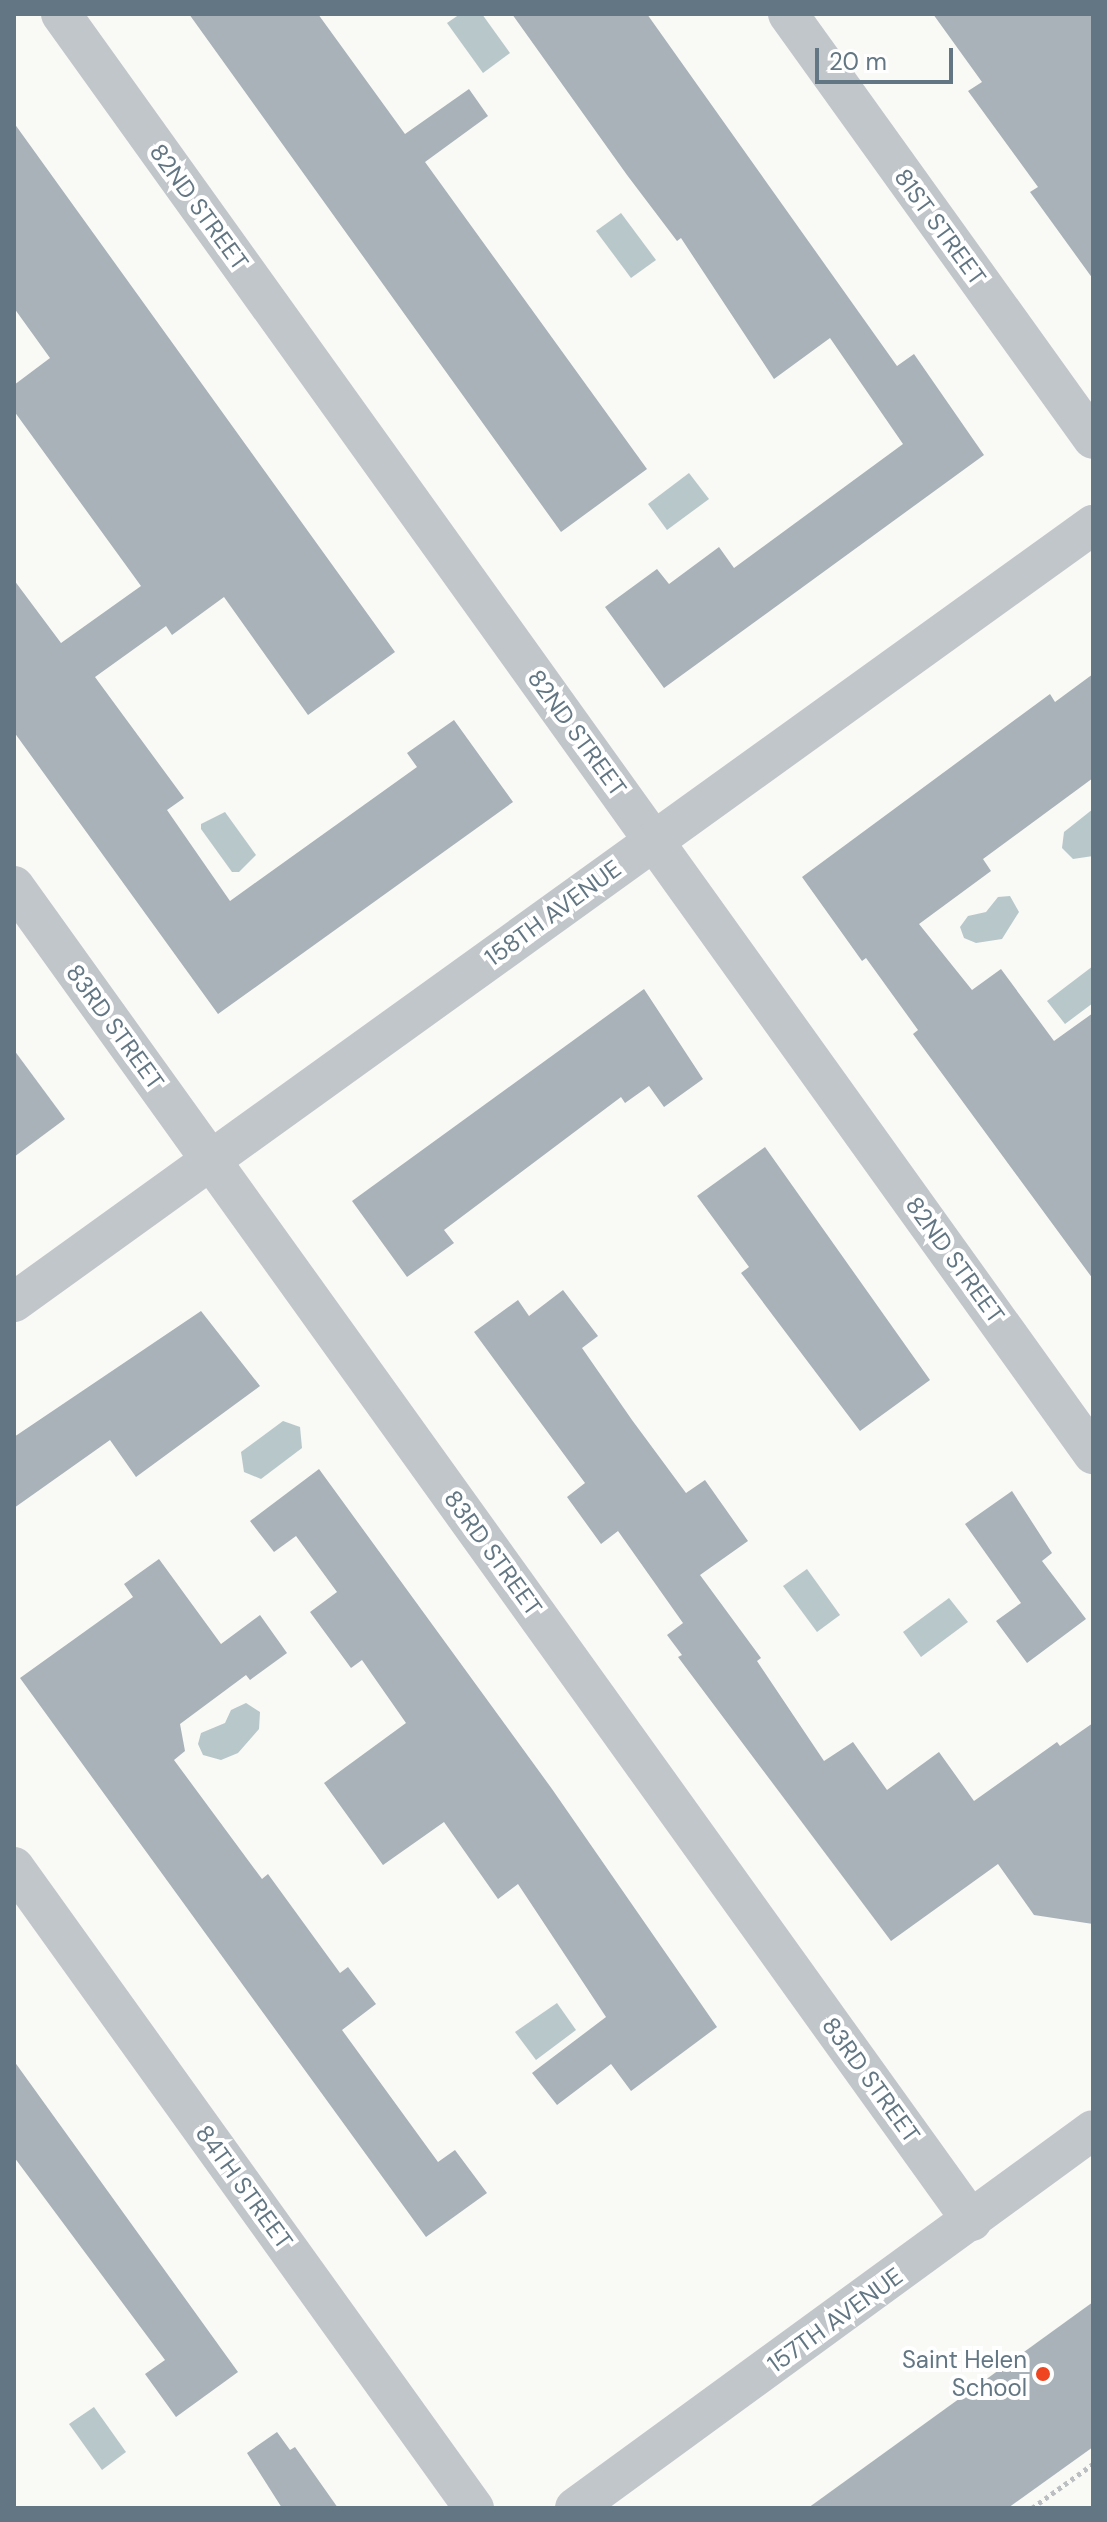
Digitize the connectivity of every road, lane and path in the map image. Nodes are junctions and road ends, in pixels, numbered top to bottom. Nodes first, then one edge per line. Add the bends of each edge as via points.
1 (61, 14) edge
2 (788, 14) edge
3 (1093, 439) edge
4 (1093, 525) edge
5 (654, 840) junction
6 (14, 886) edge
7 (212, 1160) junction
8 (14, 1302) edge
9 (1093, 1454) edge
10 (14, 1867) edge
11 (1093, 2130) edge
12 (972, 2221) junction
13 (1093, 2464) edge
14 (474, 2508) edge
15 (575, 2508) edge
16 (1032, 2508) edge

1 - 5 street, 82ND STREET
2 - 3 street, 81ST STREET
4 - 5 street, 158TH AVENUE
5 - 7 street, 158TH AVENUE
5 - 9 street, 82ND STREET
6 - 7 street, 83RD STREET
7 - 8 street, 158TH AVENUE
7 - 12 street, 83RD STREET
10 - 14 street, 84TH STREET
11 - 12 street, 157TH AVENUE
12 - 15 street, 157TH AVENUE
13 - 16 path

